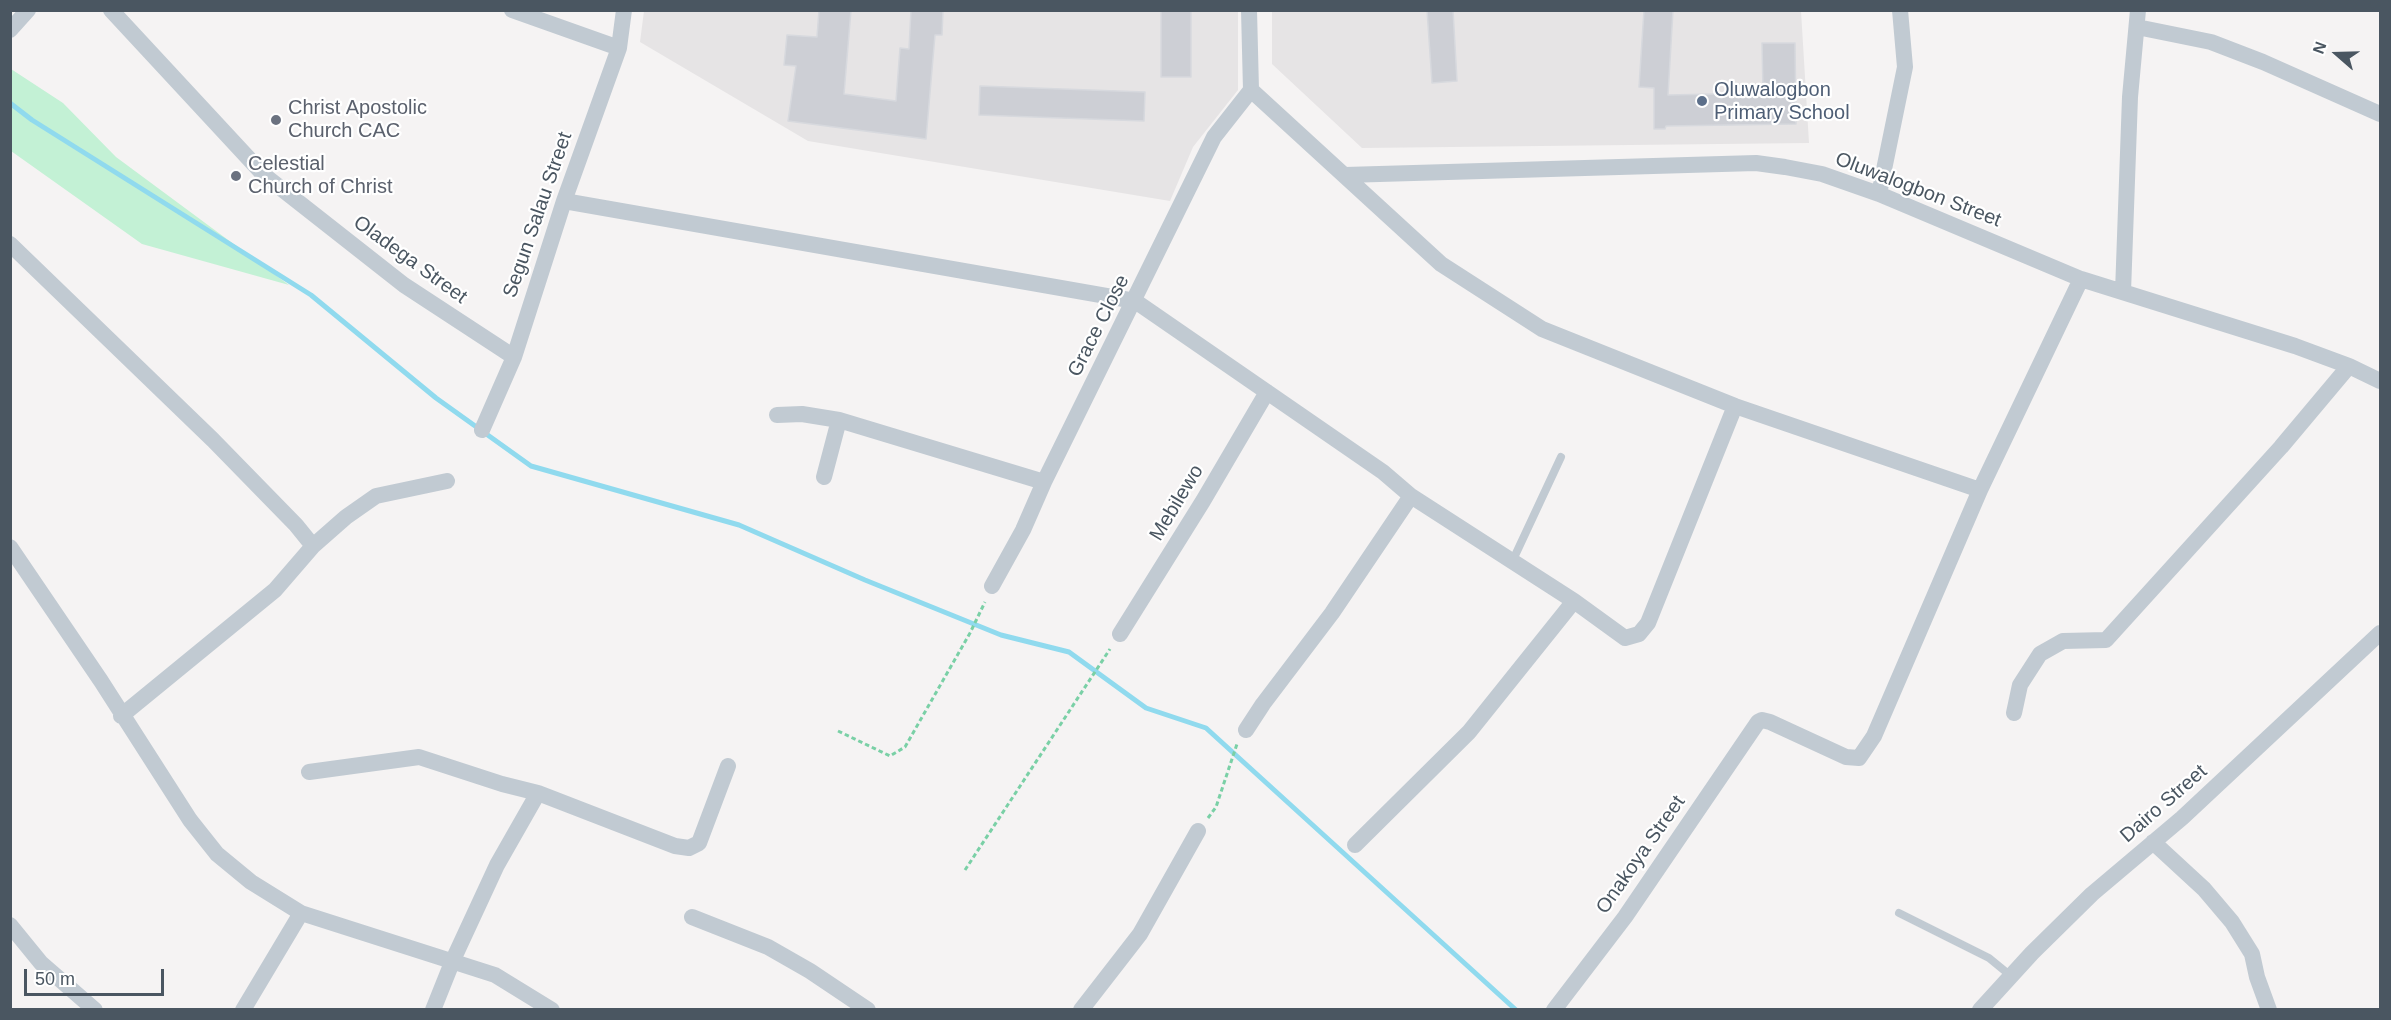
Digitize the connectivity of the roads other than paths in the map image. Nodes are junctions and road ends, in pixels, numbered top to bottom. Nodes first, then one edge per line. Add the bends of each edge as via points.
1 (28, 10) edge
2 (111, 10) edge
3 (512, 10) edge
4 (624, 10) edge
5 (1249, 10) edge
6 (1900, 10) edge
7 (2138, 19) edge
8 (10, 30) edge
9 (619, 48) junction
10 (1251, 90) junction
11 (2380, 114) edge
12 (1345, 175) junction
13 (1879, 194) junction
14 (564, 201) junction
15 (10, 244) edge
16 (2081, 279) junction
17 (2123, 292) junction
18 (1135, 301) junction
19 (514, 357) junction
20 (2349, 366) junction
21 (2380, 381) edge
22 (1267, 392) junction
23 (1735, 406) junction
24 (777, 415) dead end
25 (839, 420) junction
26 (482, 430) dead end
27 (1560, 458) dead end
28 (824, 477) dead end
29 (447, 481) dead end
30 (1044, 482) junction
31 (1980, 490) junction
32 (1410, 496) junction
33 (313, 546) junction
34 (10, 547) edge
35 (1512, 562) junction
36 (992, 586) road end
37 (1574, 601) junction
38 (2380, 633) edge
39 (1120, 634) dead end
40 (2014, 713) dead end
41 (121, 716) junction
42 (1246, 730) dead end
43 (728, 766) dead end
44 (309, 772) dead end
45 (538, 793) junction
46 (1198, 831) road end
47 (2153, 842) junction
48 (1355, 845) dead end
49 (301, 913) junction
50 (1899, 913) dead end
51 (692, 917) dead end
52 (10, 925) edge
53 (453, 960) junction
54 (2012, 976) junction
55 (95, 1010) edge
56 (243, 1010) edge
57 (433, 1010) edge
58 (552, 1010) edge
59 (868, 1010) edge
60 (1081, 1010) edge
61 (1554, 1010) edge
62 (1980, 1010) edge
63 (2269, 1010) edge

1 - 8 street
2 - 19 street, Oladega Street via 264,175 404,285
3 - 9 street
4 - 9 street, Segun Salau Street
5 - 10 street
6 - 13 street via 1905,67
7 - 11 street via 2263,62
7 - 17 street via 2130,97
9 - 14 street, Segun Salau Street
10 - 12 street
10 - 18 street, Grace Close via 1214,136
12 - 13 street, Oluwalogbon Street via 1756,163 1822,174
12 - 23 street via 1441,264 1542,328
13 - 16 street, Oluwalogbon Street
14 - 18 street
14 - 19 street, Segun Salau Street
15 - 33 street via 213,440
16 - 17 street, Oluwalogbon Street
16 - 31 street
17 - 20 street, Oluwalogbon Street
18 - 22 street
18 - 30 street, Grace Close
19 - 26 street, Segun Salau Street
20 - 21 street, Oluwalogbon Street
20 - 40 street via 2106,640 2063,641 2040,654 2020,685
22 - 32 street via 1383,472
22 - 39 street, Mebilewo
23 - 31 street
23 - 37 street via 1648,623 1639,634 1625,638
24 - 25 street via 802,414
25 - 28 street
25 - 30 street
27 - 35 lane
29 - 33 street via 376,495
30 - 36 street, Grace Close
31 - 61 street, Onakoya Street via 1874,736 1859,758 1846,757 1770,722 1758,722 1625,917
32 - 35 street
32 - 42 street via 1332,613
33 - 41 street via 275,590
34 - 41 street
35 - 37 street
37 - 48 street via 1469,732
38 - 47 street, Dairo Street
41 - 49 street via 217,854 251,882
43 - 45 street via 699,843 688,848
44 - 45 street via 419,757
45 - 53 street via 497,865
46 - 60 street via 1140,934
47 - 54 street, Dairo Street via 2092,894
47 - 63 street via 2204,889 2232,922 2252,954
49 - 53 street
49 - 56 street
50 - 54 lane via 1989,958
51 - 59 street via 768,947
52 - 55 street via 41,963
53 - 57 street
53 - 58 street via 495,975
54 - 62 street, Dairo Street

